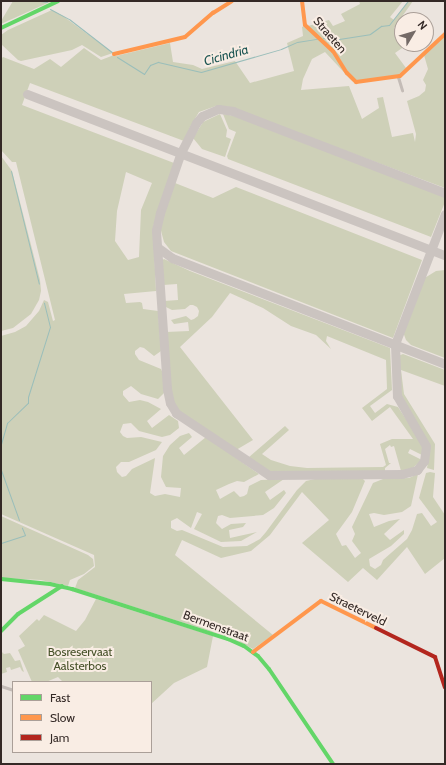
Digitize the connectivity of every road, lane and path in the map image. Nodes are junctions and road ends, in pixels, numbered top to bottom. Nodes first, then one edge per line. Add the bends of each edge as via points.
1 (58, 1) edge
2 (232, 1) edge
3 (302, 1) edge
4 (1, 28) edge
5 (445, 34) edge
6 (114, 54) dead end
7 (398, 77) junction
8 (402, 90) dead end
9 (1, 579) edge
10 (62, 586) junction
11 (1, 631) edge
12 (253, 652) junction
13 (1, 686) edge
14 (445, 687) edge
15 (12, 690) edge
16 (333, 764) edge

1 - 4 street
2 - 6 street via 213,13 185,37
3 - 7 street, Straeten via 305,25 333,51 354,81
5 - 7 street
7 - 8 street
9 - 10 street, Bermenstraat
10 - 11 street via 18,614
10 - 12 street, Bermenstraat via 228,639
12 - 14 street, Straeterveld via 321,602 435,657
12 - 16 street, Bermenstraat via 269,669
13 - 15 street

